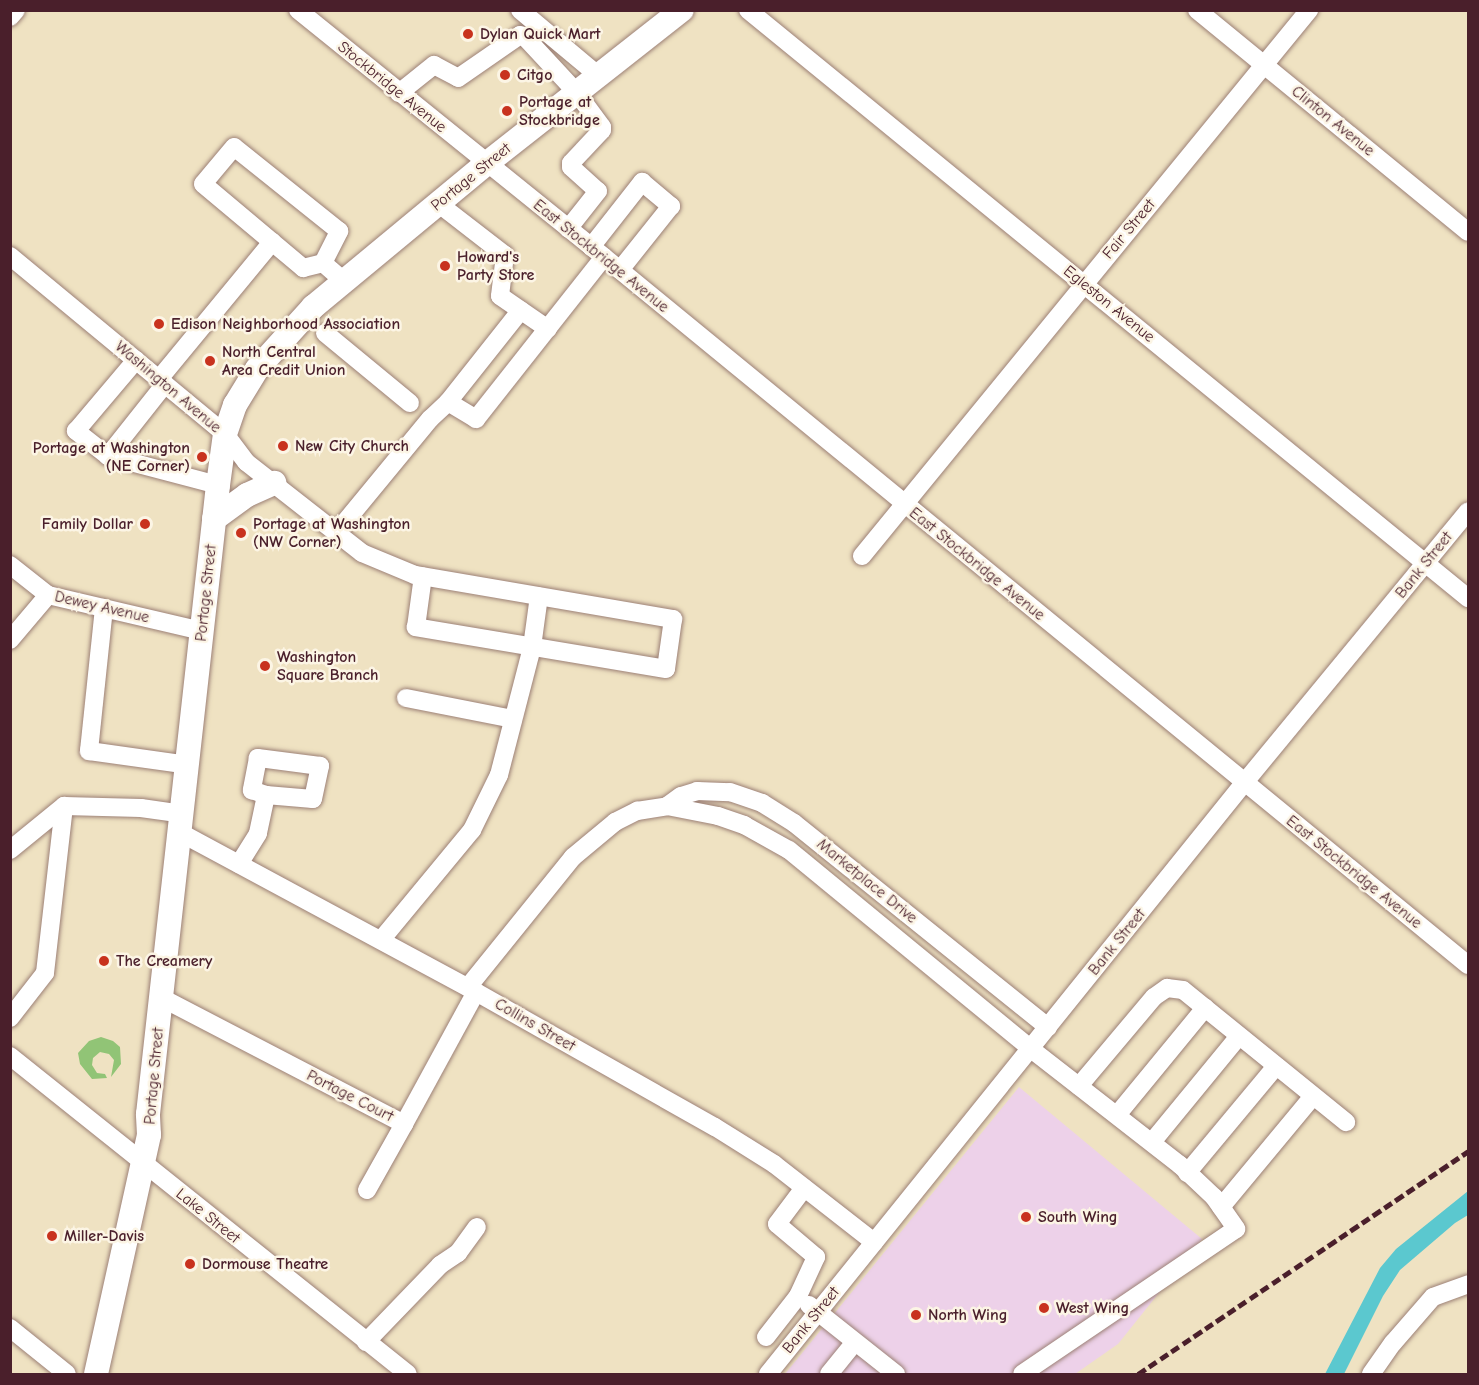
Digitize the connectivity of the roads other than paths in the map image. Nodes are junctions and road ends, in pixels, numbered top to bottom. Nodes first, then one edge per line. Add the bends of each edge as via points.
1 (16, 10) edge
2 (298, 10) edge
3 (520, 10) edge
4 (682, 10) edge
5 (748, 10) edge
6 (1197, 10) edge
7 (1309, 10) edge
8 (10, 17) edge
9 (1264, 64) junction
10 (599, 76) junction
11 (399, 93) junction
12 (577, 93) junction
13 (486, 164) junction
14 (439, 204) junction
15 (568, 228) junction
16 (1468, 232) edge
17 (272, 242) junction
18 (597, 252) junction
19 (10, 256) edge
20 (323, 263) junction
21 (620, 270) junction
22 (344, 281) junction
23 (1083, 284) junction
24 (521, 310) junction
25 (548, 329) junction
26 (325, 333) dead end
27 (136, 360) junction
28 (162, 382) junction
29 (448, 402) junction
30 (410, 403) dead end
31 (225, 434) junction
32 (108, 456) junction
33 (274, 483) junction
34 (218, 485) junction
35 (904, 504) junction
36 (1468, 511) edge
37 (214, 519) junction
38 (336, 533) junction
39 (862, 556) dead end
40 (1426, 563) junction
41 (10, 565) edge
42 (419, 575) junction
43 (48, 595) junction
44 (539, 596) junction
45 (1468, 598) edge
46 (104, 608) junction
47 (202, 631) junction
48 (10, 640) edge
49 (532, 647) junction
50 (406, 698) dead end
51 (513, 719) junction
52 (188, 765) junction
53 (1244, 783) junction
54 (266, 795) dead end
55 (64, 806) junction
56 (667, 806) junction
57 (182, 823) junction
58 (10, 850) edge
59 (239, 864) junction
60 (381, 940) junction
61 (1468, 965) edge
62 (472, 989) junction
63 (162, 998) junction
64 (1204, 1008) junction
65 (10, 1018) edge
66 (1048, 1027) junction
67 (1239, 1036) junction
68 (1031, 1049) junction
69 (11, 1057) edge
70 (1276, 1066) junction
71 (1079, 1086) junction
72 (1313, 1096) junction
73 (1117, 1115) junction
74 (1346, 1122) dead end
75 (404, 1124) junction
76 (1152, 1142) junction
77 (143, 1164) junction
78 (1187, 1173) junction
79 (804, 1188) junction
80 (368, 1190) dead end
81 (1221, 1207) junction
82 (477, 1227) dead end
83 (874, 1242) junction
84 (1468, 1284) edge
85 (798, 1296) junction
86 (818, 1312) junction
87 (10, 1328) edge
88 (766, 1337) dead end
89 (366, 1342) junction
90 (855, 1342) junction
91 (67, 1374) edge
92 (96, 1374) edge
93 (408, 1374) edge
94 (768, 1374) edge
95 (829, 1374) edge
96 (897, 1374) edge
97 (1022, 1374) edge
98 (1371, 1374) edge

1 - 8 street
2 - 11 street, Stockbridge Avenue
3 - 10 street
4 - 10 main road, Portage Street
5 - 23 street, Egleston Avenue
6 - 9 street, Clinton Avenue
7 - 9 street, Fair Street
9 - 16 street, Clinton Avenue
9 - 23 street, Fair Street
10 - 12 main road, Portage Street
11 - 12 street via 434,65 458,78 520,35
11 - 13 street, Stockbridge Avenue
12 - 13 main road, Portage Street
12 - 15 street via 602,129 570,165 598,191
13 - 14 main road, Portage Street
13 - 15 street, East Stockbridge Avenue
14 - 22 main road, Portage Street
14 - 24 street via 505,255 500,296
15 - 18 street, East Stockbridge Avenue
17 - 20 street via 303,268
17 - 20 street via 202,184 234,147 339,231
17 - 28 street
18 - 21 street, East Stockbridge Avenue
18 - 21 street via 642,182 671,206
18 - 25 street
19 - 27 street, Washington Avenue
20 - 22 street
21 - 35 street, East Stockbridge Avenue
22 - 31 main road, Portage Street via 304,315 257,369 235,405
23 - 35 street, Fair Street
23 - 40 street, Egleston Avenue
24 - 25 street
24 - 29 street
25 - 29 street via 476,419
26 - 30 street
27 - 28 street, Washington Avenue
27 - 32 street via 76,431
28 - 31 street, Washington Avenue
28 - 32 street
29 - 38 street
31 - 33 street, Washington Avenue via 246,462
31 - 34 main road, Portage Street
32 - 34 street
33 - 37 main road via 247,495
33 - 38 street, Washington Avenue
34 - 37 main road, Portage Street
35 - 39 street, Fair Street
35 - 53 street, East Stockbridge Avenue
36 - 40 street, Bank Street
37 - 47 main road, Portage Street
38 - 42 street, Washington Avenue via 362,553
40 - 45 street, Egleston Avenue
40 - 53 street, Bank Street
41 - 43 street, Dewey Avenue
42 - 44 street, Washington Avenue
42 - 49 street via 416,627
43 - 46 street, Dewey Avenue
43 - 48 street
44 - 49 street
44 - 49 street, Washington Avenue via 673,619 666,669
46 - 47 street, Dewey Avenue
46 - 52 street via 89,751
47 - 52 main road, Portage Street
49 - 51 street
50 - 51 street
51 - 60 street via 499,775 472,830
52 - 57 main road, Portage Street
53 - 61 street, East Stockbridge Avenue
53 - 66 street, Bank Street
54 - 59 street via 258,833
55 - 57 street, Collins Street via 141,808
55 - 58 street
55 - 65 street via 45,973
56 - 62 street, Marketplace Drive via 637,811 593,838 573,857
56 - 66 street, Marketplace Drive via 697,791 730,792 762,803 794,823
56 - 68 street, Marketplace Drive via 744,825 789,850
57 - 59 street, Collins Street
57 - 63 main road, Portage Street
59 - 60 street, Collins Street
60 - 62 street, Collins Street
62 - 75 street, Portage Court
62 - 79 street, Collins Street via 730,1136
63 - 75 street, Portage Court
63 - 77 main road, Portage Street
64 - 67 street
64 - 71 street via 1183,990 1167,988 1154,997
64 - 73 street
66 - 68 street, Bank Street
67 - 70 street
67 - 76 street
68 - 71 street, Marketplace Drive
68 - 83 street, Bank Street
69 - 77 street, Lake Street
70 - 72 street
70 - 78 street
71 - 73 street, Marketplace Drive
72 - 74 street
72 - 81 street
73 - 76 street, Marketplace Drive
75 - 80 street
76 - 78 street, Marketplace Drive
77 - 89 street, Lake Street
77 - 92 main road, Portage Street
78 - 81 street, Marketplace Drive
79 - 83 street, Collins Street
79 - 85 street via 777,1224 816,1257
81 - 97 street, Marketplace Drive via 1236,1228
82 - 89 street via 458,1252 440,1265
83 - 86 street, Bank Street
84 - 98 street via 1433,1297
85 - 86 street
85 - 88 street
86 - 90 street
86 - 94 street, Bank Street
87 - 91 street
89 - 93 street, Lake Street
90 - 95 street
90 - 96 street

